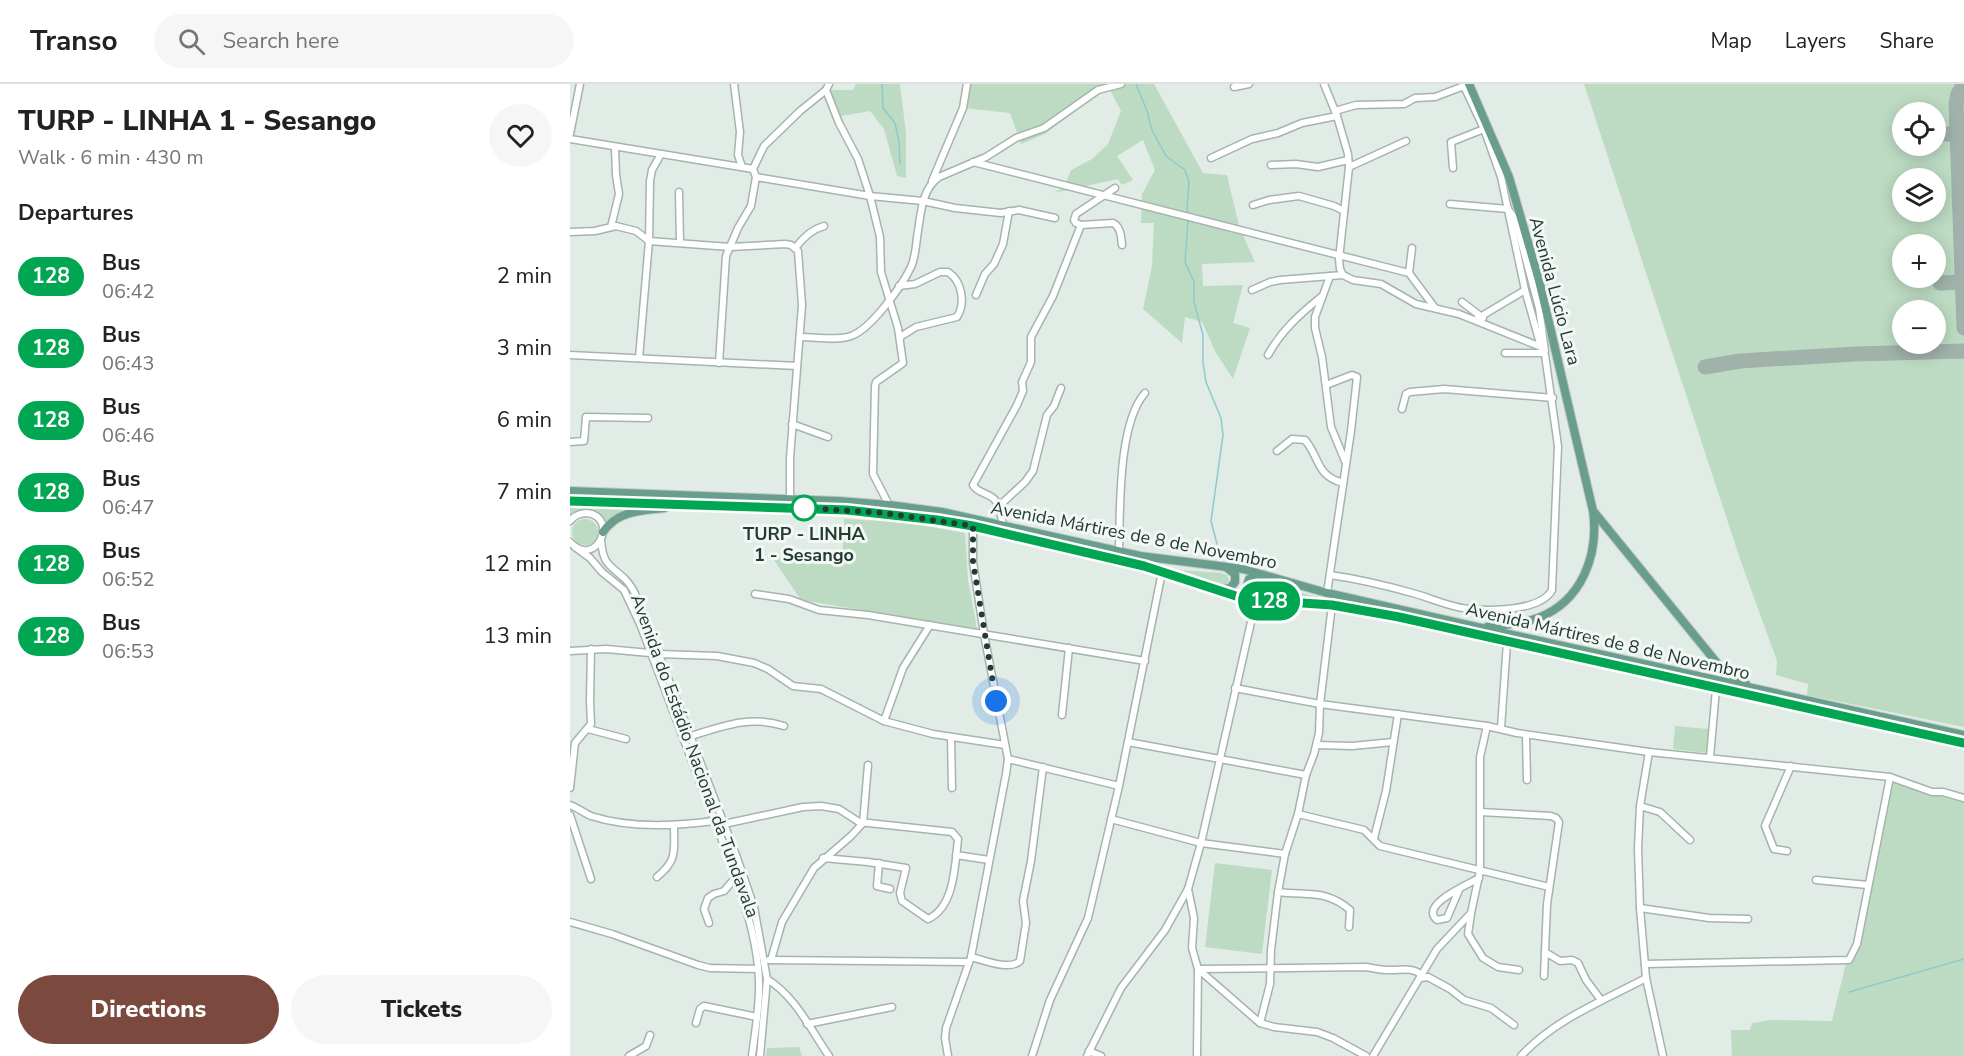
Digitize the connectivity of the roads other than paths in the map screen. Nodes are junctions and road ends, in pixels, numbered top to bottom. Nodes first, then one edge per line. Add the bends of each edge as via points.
1 (580, 84) edge
2 (734, 84) edge
3 (967, 84) edge
4 (1121, 84) edge
5 (1249, 84) edge
6 (1324, 84) edge
7 (1466, 85) edge
8 (827, 87) edge
9 (1234, 87) dead end
10 (1336, 114) junction
11 (1484, 129) junction
12 (570, 137) edge
13 (1406, 141) dead end
14 (615, 148) junction
15 (661, 154) junction
16 (1211, 158) dead end
17 (973, 162) junction
18 (1349, 163) junction
19 (1271, 165) dead end
20 (742, 168) junction
21 (1453, 168) dead end
22 (753, 170) junction
23 (756, 177) junction
24 (932, 182) junction
25 (1115, 188) dead end
26 (679, 192) dead end
27 (1104, 195) junction
28 (870, 196) junction
29 (923, 201) junction
30 (1450, 204) dead end
31 (1253, 205) dead end
32 (1508, 209) junction
33 (1008, 211) junction
34 (1344, 211) junction
35 (1055, 218) dead end
36 (1081, 225) junction
37 (611, 226) junction
38 (825, 226) dead end
39 (570, 232) edge
40 (649, 241) junction
41 (680, 242) junction
42 (1122, 245) dead end
43 (730, 247) junction
44 (795, 247) junction
45 (1412, 248) dead end
46 (1339, 255) junction
47 (1409, 273) junction
48 (1343, 275) junction
49 (1330, 276) junction
50 (899, 286) junction
51 (1252, 290) dead end
52 (1525, 290) junction
53 (976, 295) dead end
54 (1322, 297) junction
55 (890, 301) junction
56 (1462, 302) dead end
57 (1436, 308) junction
58 (1478, 318) junction
59 (801, 337) junction
60 (900, 337) junction
61 (1543, 351) junction
62 (1505, 353) dead end
63 (570, 355) edge
64 (1268, 355) dead end
65 (639, 358) junction
66 (719, 363) junction
67 (797, 366) junction
68 (1326, 385) junction
69 (1061, 388) dead end
70 (1145, 393) dead end
71 (1553, 398) junction
72 (1402, 409) dead end
73 (648, 418) dead end
74 (792, 424) junction
75 (828, 437) dead end
76 (570, 442) edge
77 (1277, 452) dead end
78 (1346, 464) junction
79 (1343, 483) junction
80 (570, 491) edge
81 (790, 500) junction
82 (570, 501) edge
83 (685, 504) junction
84 (889, 505) junction
85 (998, 507) junction
86 (1593, 511) junction
87 (570, 521) edge
88 (1003, 525) junction
89 (973, 526) junction
90 (602, 536) junction
91 (573, 544) edge
92 (1119, 551) junction
93 (1223, 566) junction
94 (1162, 572) junction
95 (1267, 575) junction
96 (1330, 575) junction
97 (1214, 590) junction
98 (1327, 593) junction
99 (755, 594) dead end
100 (1256, 600) junction
101 (1265, 601) junction
102 (1332, 605) junction
103 (1462, 608) junction
104 (1459, 623) junction
105 (930, 625) junction
106 (1481, 628) junction
107 (984, 634) junction
108 (1507, 642) junction
109 (1069, 648) junction
110 (591, 649) junction
111 (570, 651) edge
112 (650, 653) junction
113 (659, 654) junction
114 (1145, 661) junction
115 (1235, 688) junction
116 (1716, 689) junction
117 (1782, 695) junction
118 (1320, 704) junction
119 (1398, 714) junction
120 (1062, 715) dead end
121 (884, 721) junction
122 (784, 726) dead end
123 (1487, 726) junction
124 (1501, 728) junction
125 (588, 729) junction
126 (1526, 735) junction
127 (1964, 735) edge
128 (691, 736) junction
129 (951, 737) junction
130 (626, 739) dead end
131 (1128, 742) junction
132 (1392, 742) junction
133 (1964, 743) edge
134 (1005, 745) junction
135 (1317, 745) junction
136 (1649, 752) junction
137 (1710, 757) junction
138 (1008, 759) junction
139 (1219, 760) junction
140 (868, 765) dead end
141 (1791, 766) junction
142 (1043, 767) junction
143 (1306, 776) junction
144 (1890, 777) junction
145 (1527, 780) dead end
146 (1119, 786) junction
147 (570, 788) edge
148 (952, 788) dead end
149 (1964, 798) edge
150 (570, 805) edge
151 (1640, 806) junction
152 (1480, 812) junction
153 (1298, 814) junction
154 (570, 815) edge
155 (1111, 819) junction
156 (714, 821) junction
157 (863, 823) junction
158 (724, 824) junction
159 (675, 825) junction
160 (1374, 838) junction
161 (1690, 840) dead end
162 (1201, 843) junction
163 (1787, 852) dead end
164 (1286, 854) junction
165 (956, 855) junction
166 (824, 858) junction
167 (989, 861) junction
168 (879, 863) junction
169 (1480, 874) junction
170 (657, 877) dead end
171 (736, 877) junction
172 (591, 879) dead end
173 (1816, 880) dead end
174 (1868, 885) junction
175 (1549, 887) junction
176 (1188, 889) junction
177 (890, 890) dead end
178 (1459, 890) junction
179 (1278, 892) junction
180 (1640, 908) junction
181 (1471, 913) junction
182 (1748, 919) dead end
183 (570, 922) edge
184 (709, 923) dead end
185 (1349, 927) dead end
186 (1545, 952) junction
187 (768, 960) junction
188 (970, 960) junction
189 (1645, 964) junction
190 (1269, 968) junction
191 (758, 969) junction
192 (1198, 969) junction
193 (1519, 970) dead end
194 (1422, 976) junction
195 (1544, 976) dead end
196 (1646, 978) junction
197 (767, 979) junction
198 (1601, 1000) junction
199 (891, 1007) dead end
200 (757, 1017) junction
201 (696, 1023) dead end
202 (1260, 1023) junction
203 (807, 1024) junction
204 (1514, 1025) dead end
205 (650, 1035) dead end
206 (1088, 1054) edge
207 (629, 1056) edge
208 (752, 1056) edge
209 (760, 1056) edge
210 (829, 1056) edge
211 (948, 1056) edge
212 (1032, 1056) edge
213 (1101, 1056) edge
214 (1197, 1056) edge
215 (1365, 1056) edge
216 (1373, 1056) edge
217 (1521, 1056) edge
218 (1663, 1056) edge

1 - 12 street
2 - 20 street
3 - 24 street via 963,108
4 - 17 street via 1098,90 1044,128 1016,138
5 - 9 street
6 - 10 street
7 - 10 street via 1404,104 1356,105
7 - 11 street
7 - 86 main road, Avenida Lúcio Lara via 1509,177 1539,280
8 - 22 street via 764,146
8 - 28 street
10 - 16 street via 1252,139
10 - 18 street
11 - 21 street via 1451,142
11 - 32 street
12 - 14 street
13 - 18 street
14 - 15 street
14 - 37 street via 619,194
15 - 20 street
15 - 40 street via 651,176
17 - 24 street
17 - 27 street
18 - 19 street via 1318,167
18 - 34 street
20 - 22 street
22 - 23 street
23 - 28 street
23 - 43 street via 752,206
24 - 29 street
25 - 27 street
26 - 41 street
27 - 36 street via 1076,214 1074,220
27 - 46 street
28 - 29 street
28 - 55 street via 880,237 881,272
29 - 33 street via 955,208
29 - 50 street via 913,259
30 - 32 street
31 - 34 street via 1299,196
32 - 52 street
32 - 61 street via 1515,219 1539,308
33 - 35 street
33 - 53 street via 1003,244
34 - 46 street
36 - 42 street via 1113,223 1119,228
36 - 85 street via 1053,296 1031,338 1031,362 1020,398 973,485 993,498
37 - 39 street
37 - 40 street via 636,231
38 - 44 street
40 - 41 street
40 - 65 street
41 - 43 street
43 - 44 street
43 - 66 street via 726,256
44 - 59 street via 802,305
45 - 47 street
46 - 47 street
46 - 48 street
47 - 57 street
48 - 49 street
48 - 57 street via 1381,284 1416,304
49 - 51 street via 1280,280
49 - 54 street
50 - 55 street
50 - 60 street via 948,272 962,292 957,317 916,327
52 - 58 street
52 - 61 street
54 - 64 street via 1277,338
54 - 68 street via 1315,328
55 - 59 street via 852,336
55 - 60 street
56 - 58 street
57 - 58 street
58 - 61 street
59 - 67 street
60 - 84 street via 903,363 875,386 873,474
61 - 62 street
61 - 71 street
63 - 65 street
65 - 66 street
66 - 67 street
67 - 74 street
68 - 78 street via 1331,427
68 - 78 street via 1352,375 1357,377
69 - 85 street via 1047,415 1033,471
70 - 92 street via 1138,401 1127,434
71 - 72 street via 1440,389 1406,394
71 - 103 street via 1558,446 1552,590 1545,600 1526,605
73 - 76 street via 586,417 584,441
74 - 75 street
74 - 81 street
77 - 79 street via 1292,439 1305,440 1324,474
78 - 79 street
79 - 96 street
80 - 81 main road, Avenida Mártires de 8 de Novembro
81 - 84 main road, Avenida Mártires de 8 de Novembro
82 - 83 main road, Avenida Mártires de 8 de Novembro
83 - 89 main road, Avenida Mártires de 8 de Novembro via 856,511
83 - 90 main road via 623,515 613,520
84 - 88 main road, Avenida Mártires de 8 de Novembro
85 - 88 street
86 - 106 main road, Avenida Lúcio Lara via 1592,554 1572,594 1550,613 1535,619
86 - 117 main road, Avenida Lúcio Lara via 1721,668 1745,684
87 - 90 street via 579,514 590,514 600,522
88 - 92 main road, Avenida Mártires de 8 de Novembro
89 - 94 main road, Avenida Mártires de 8 de Novembro
89 - 107 street via 973,562
90 - 91 street via 597,546 590,549
90 - 113 street, Avenida do Estádio Nacional da Tundavala via 609,567 626,580 638,600
91 - 112 street, Avenida do Estádio Nacional da Tundavala via 624,590
92 - 93 main road, Avenida Mártires de 8 de Novembro
93 - 95 main road, Avenida Mártires de 8 de Novembro
93 - 97 main road via 1235,574 1234,582 1230,588
94 - 97 main road, Avenida Mártires de 8 de Novembro
94 - 114 street
95 - 98 main road, Avenida Mártires de 8 de Novembro
95 - 101 main road via 1253,576 1247,586 1253,596
96 - 98 street
96 - 103 street
97 - 100 main road, Avenida Mártires de 8 de Novembro
98 - 104 main road, Avenida Mártires de 8 de Novembro
99 - 105 street via 789,599 819,610
100 - 101 main road, Avenida Mártires de 8 de Novembro
100 - 115 street
101 - 102 main road, Avenida Mártires de 8 de Novembro
102 - 108 main road, Avenida Mártires de 8 de Novembro
102 - 118 street
103 - 104 street
104 - 106 main road, Avenida Mártires de 8 de Novembro
105 - 107 street
105 - 121 street via 903,668
106 - 117 main road, Avenida Mártires de 8 de Novembro
107 - 109 street
107 - 134 street
108 - 116 main road, Avenida Mártires de 8 de Novembro
108 - 124 street
109 - 114 street
109 - 120 street
110 - 111 street
110 - 112 street
110 - 125 street
112 - 156 street, Avenida do Estádio Nacional da Tundavala
113 - 121 street via 717,656 754,663 793,686 821,689
113 - 128 street, Avenida do Estádio Nacional da Tundavala
114 - 131 street
115 - 118 street
115 - 139 street
116 - 133 main road, Avenida Mártires de 8 de Novembro
116 - 137 street
117 - 127 main road, Avenida Mártires de 8 de Novembro
118 - 119 street
118 - 135 street
119 - 123 street
119 - 132 street
121 - 129 street
122 - 128 street via 750,720
123 - 124 street
123 - 152 street via 1480,757
124 - 126 street
125 - 130 street
125 - 147 street via 575,743
126 - 136 street
126 - 145 street
128 - 158 street, Avenida do Estádio Nacional da Tundavala
129 - 134 street
129 - 148 street
131 - 139 street
131 - 146 street
132 - 135 street
132 - 160 street via 1386,791
134 - 138 street
135 - 143 street
136 - 137 street
136 - 151 street
137 - 141 street
138 - 142 street
138 - 167 street
139 - 143 street
139 - 162 street
140 - 157 street
141 - 144 street
141 - 163 street via 1765,826 1774,849
142 - 146 street
142 - 188 street via 1023,901 1026,923 1020,961 1010,965
143 - 153 street
144 - 149 street
144 - 174 street
146 - 155 street
150 - 159 street via 593,816
151 - 161 street via 1659,812
151 - 180 street
152 - 169 street
152 - 175 street via 1556,818 1559,827
153 - 160 street via 1364,830
153 - 164 street
154 - 172 street
155 - 162 street
155 - 212 street via 1088,918 1050,1000
156 - 159 street
156 - 171 street, Avenida do Estádio Nacional da Tundavala
157 - 158 street via 839,809 821,806
157 - 165 street via 952,832 958,839
157 - 166 street
158 - 187 street, Avenida do Estádio Nacional da Tundavala
159 - 170 street via 672,862
160 - 169 street via 1380,846
162 - 164 street
162 - 176 street
164 - 179 street
165 - 167 street
165 - 168 street via 946,899 938,914 928,919 902,901 906,868
166 - 168 street
166 - 187 street via 814,867 782,922
167 - 188 street
168 - 177 street via 877,886
169 - 175 street
169 - 178 street
169 - 181 street
171 - 184 street via 724,891 708,898 704,909
171 - 191 street, Avenida do Estádio Nacional da Tundavala
173 - 174 street
174 - 189 street via 1857,944 1849,960
175 - 186 street
176 - 192 street via 1194,918 1192,948
176 - 206 street via 1165,930 1121,988
178 - 178 street via 1433,907 1437,920 1447,918
179 - 185 street via 1336,898 1350,910
179 - 190 street
180 - 182 street
180 - 189 street
181 - 193 street via 1468,934 1483,958 1498,967
181 - 194 street via 1437,949
183 - 191 street via 698,965
186 - 195 street
186 - 198 street via 1560,962 1578,963
187 - 188 street
187 - 197 street, Avenida do Estádio Nacional da Tundavala
188 - 211 street via 946,1028
189 - 196 street
190 - 192 street
190 - 194 street via 1406,969
190 - 202 street via 1270,984
191 - 200 street, Avenida do Estádio Nacional da Tundavala
192 - 202 street
192 - 214 street
194 - 204 street via 1464,1000 1491,1008
194 - 216 street
196 - 198 street
196 - 218 street
197 - 203 street via 791,999
197 - 209 street, Avenida do Estádio Nacional da Tundavala
198 - 217 street via 1581,1010
199 - 203 street
200 - 201 street via 704,1006
200 - 208 street, Avenida do Estádio Nacional da Tundavala
202 - 215 street via 1317,1032
203 - 210 street
205 - 207 street via 646,1046
206 - 213 street

